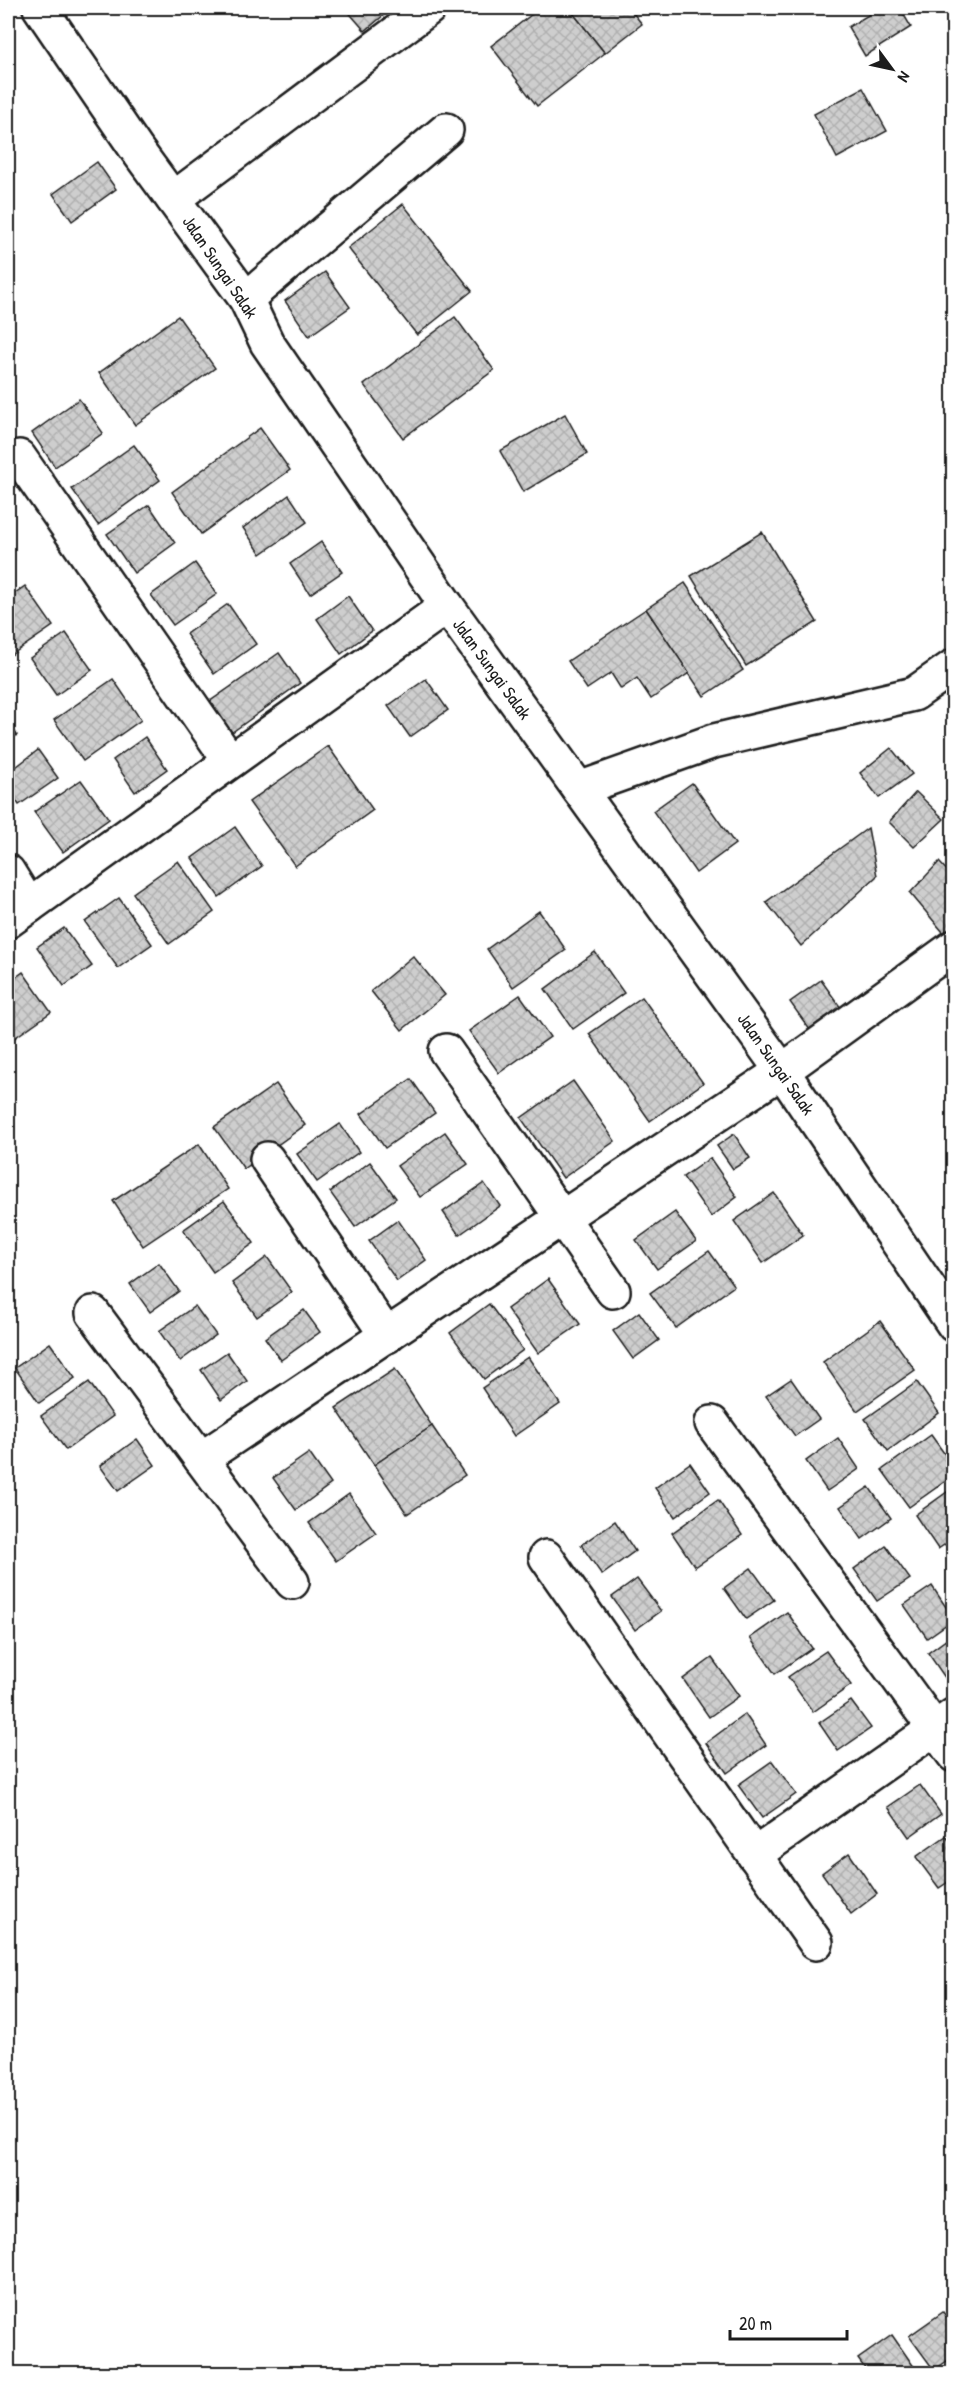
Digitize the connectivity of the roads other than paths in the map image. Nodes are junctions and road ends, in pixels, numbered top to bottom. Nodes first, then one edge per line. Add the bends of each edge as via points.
1 (40, 8) edge
2 (429, 8) edge
3 (446, 130) dead end
4 (173, 199) junction
5 (246, 299) junction
6 (20, 457) dead end
7 (447, 606) junction
8 (954, 666) edge
9 (230, 761) junction
10 (579, 789) junction
11 (8, 872) edge
12 (18, 913) edge
13 (954, 947) edge
14 (446, 1051) dead end
15 (782, 1071) junction
16 (267, 1159) dead end
17 (563, 1219) junction
18 (613, 1291) dead end
19 (93, 1312) dead end
20 (954, 1325) edge
21 (387, 1336) junction
22 (712, 1423) dead end
23 (201, 1459) junction
24 (546, 1557) dead end
25 (292, 1582) dead end
26 (944, 1722) edge
27 (954, 1755) edge
28 (754, 1855) junction
29 (816, 1943) dead end

1 - 4 street, Jalan Sungai Salak
2 - 4 street
3 - 5 street
4 - 5 street, Jalan Sungai Salak
5 - 7 street, Jalan Sungai Salak via 267,343
6 - 9 street
7 - 9 street
7 - 10 street, Jalan Sungai Salak
8 - 10 street via 914,694 714,741
9 - 12 street
10 - 15 street, Jalan Sungai Salak
11 - 12 street
13 - 15 street
14 - 17 street
15 - 17 street
15 - 20 street, Jalan Sungai Salak
16 - 21 street
17 - 18 street
17 - 21 street
19 - 23 street
21 - 23 street
22 - 26 street
23 - 25 street
24 - 28 street
26 - 27 street
26 - 28 street
28 - 29 street

